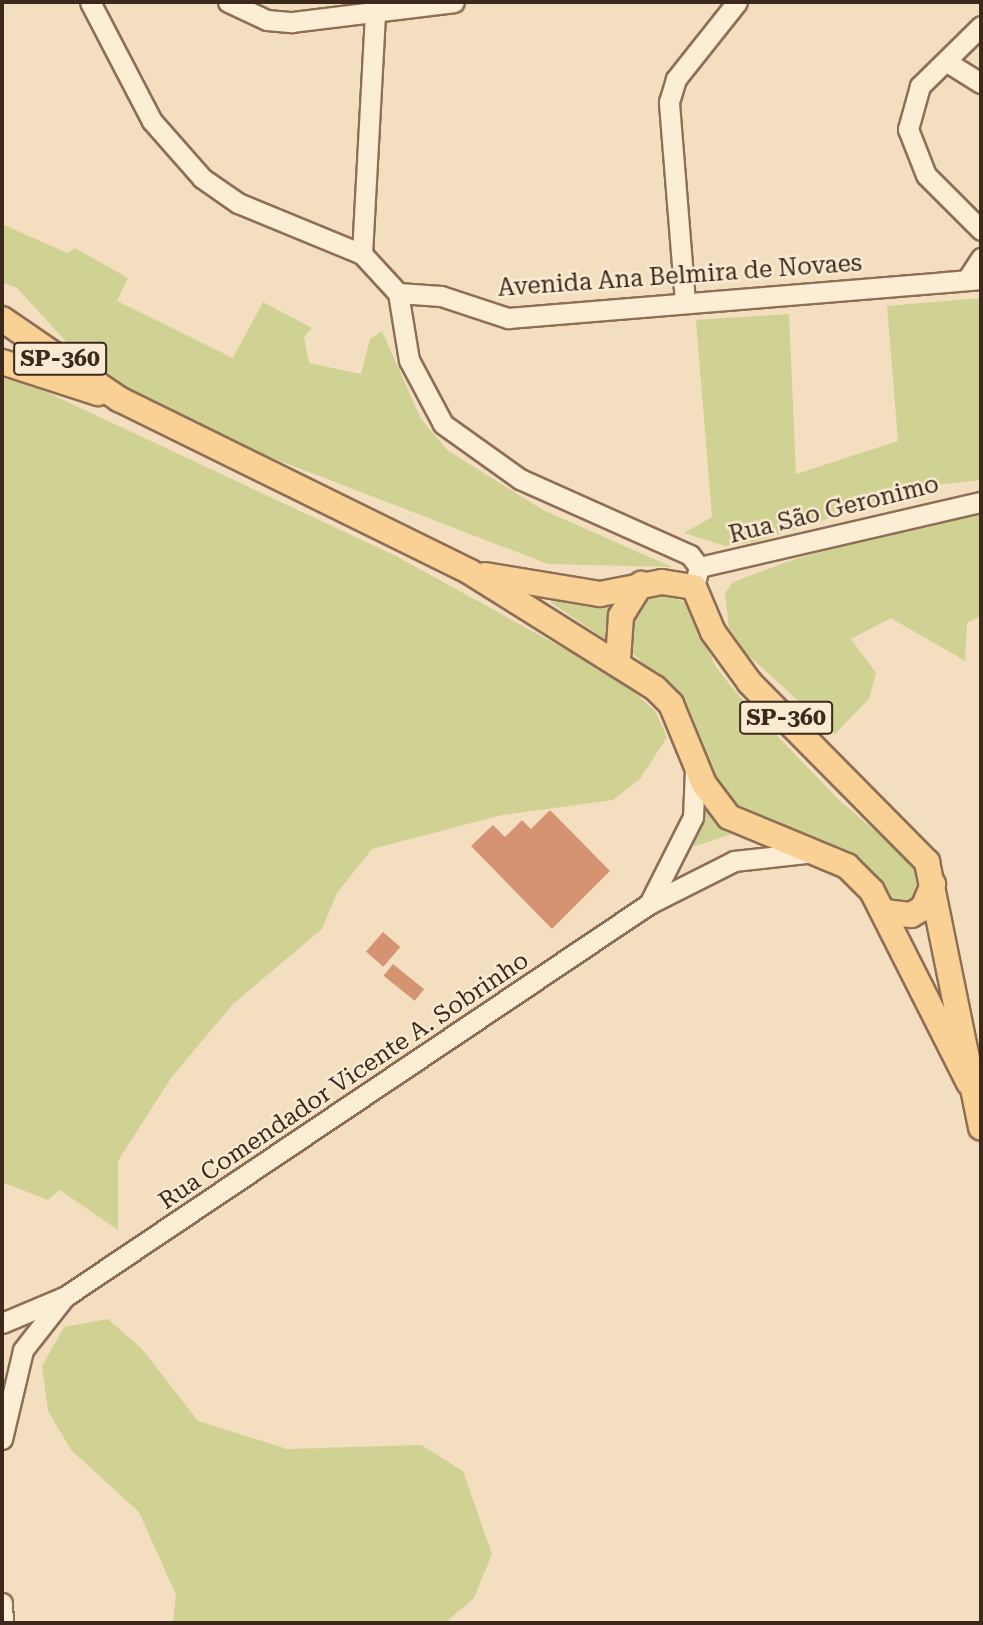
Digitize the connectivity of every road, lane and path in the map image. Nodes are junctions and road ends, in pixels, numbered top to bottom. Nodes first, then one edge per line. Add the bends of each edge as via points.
1 (90, 2) edge
2 (228, 2) edge
3 (454, 2) edge
4 (737, 2) edge
5 (375, 13) junction
6 (981, 26) edge
7 (947, 62) junction
8 (981, 83) edge
9 (981, 230) edge
10 (362, 254) junction
11 (981, 258) edge
12 (975, 279) edge
13 (398, 293) junction
14 (685, 302) junction
15 (2, 318) edge
16 (2, 362) edge
17 (119, 400) junction
18 (981, 502) edge
19 (470, 572) junction
20 (697, 577) junction
21 (640, 584) junction
22 (618, 660) junction
23 (695, 759) junction
24 (821, 854) junction
25 (934, 876) junction
26 (649, 904) junction
27 (886, 912) junction
28 (969, 1083) junction
29 (981, 1128) edge
30 (66, 1296) junction
31 (2, 1322) edge
32 (2, 1439) edge
33 (2, 1603) edge
34 (3, 1623) edge

1 - 10 street via 152,121 202,178 238,203
2 - 5 street via 267,20
3 - 5 street
4 - 14 street via 676,79 669,102
5 - 10 street
6 - 7 street
7 - 8 street
7 - 9 street via 920,86 908,128 926,175
10 - 13 street
11 - 12 street
12 - 14 street, Avenida Ana Belmira de Novaes
13 - 14 street, Avenida Ana Belmira de Novaes via 441,296 508,318
13 - 20 street via 409,360 443,424 520,479 679,548
15 - 17 main road, SP-360
16 - 17 main road, SP-360
17 - 19 main road, SP-360
18 - 20 street, Rua São Geronimo
19 - 21 main road, SP-360 via 600,594
19 - 22 main road, SP-360
20 - 21 main road, SP-360
20 - 25 main road, SP-360 via 713,632 743,675
21 - 22 main road via 621,616
22 - 23 main road, SP-360 via 671,704
23 - 24 main road, SP-360 via 729,817
23 - 26 street via 694,817
24 - 26 street, Rua Comendador Vicente A. Sobrinho via 784,852 734,861
24 - 27 main road, SP-360 via 859,877
25 - 27 main road via 923,908 911,915
25 - 28 main road, SP-360 via 940,948
26 - 30 street, Rua Comendador Vicente A. Sobrinho
27 - 28 main road, SP-360
28 - 29 main road, SP-360
30 - 31 street
30 - 32 street via 23,1350
33 - 34 street

